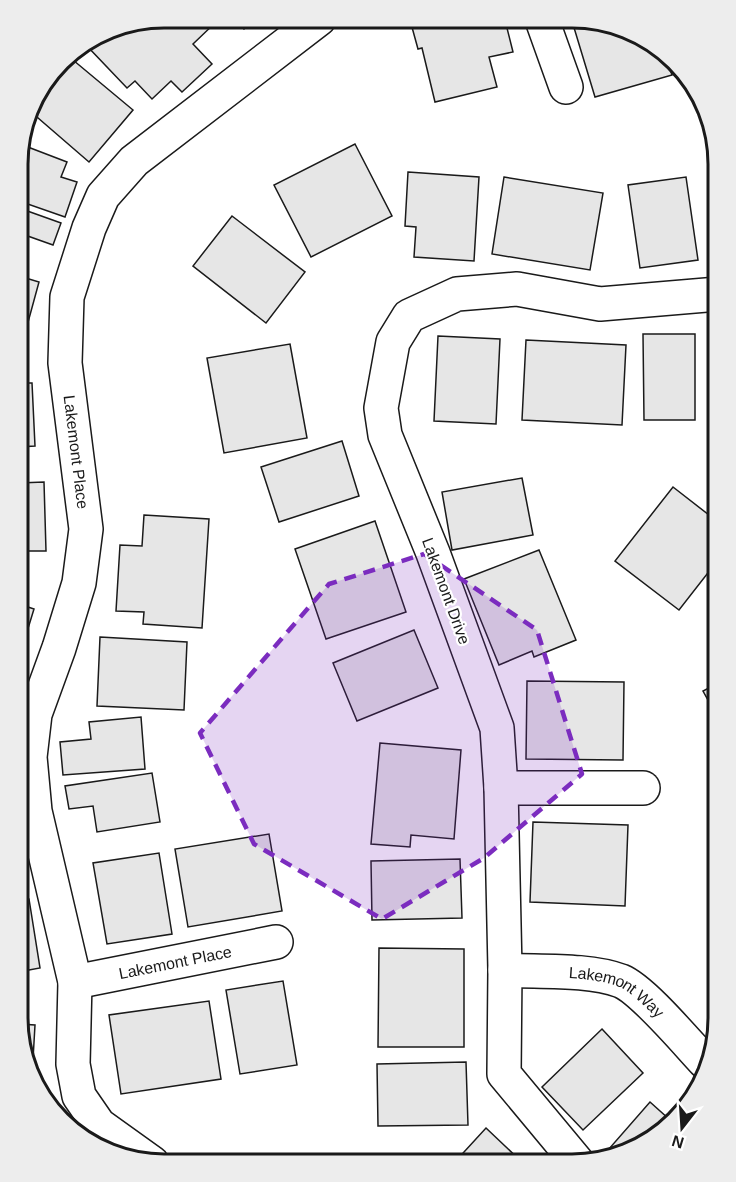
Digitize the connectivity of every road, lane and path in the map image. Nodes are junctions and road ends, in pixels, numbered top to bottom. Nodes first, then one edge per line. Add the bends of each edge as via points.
1 (307, 28) edge
2 (545, 28) edge
3 (566, 87) dead end
4 (708, 295) edge
5 (501, 788) junction
6 (643, 788) dead end
7 (276, 942) dead end
8 (505, 970) junction
9 (75, 982) junction
10 (701, 1058) edge
11 (134, 1150) edge
12 (571, 1154) edge

1 - 9 street, Lakemont Place via 134,161 104,196 89,228 67,297 65,363 86,529 79,583 35,714 30,757 35,811
2 - 3 street
4 - 5 street, Lakemont Drive via 600,304 517,289 458,294 409,316 393,342 381,408 385,435 497,728
5 - 6 street
5 - 8 street, Lakemont Drive
7 - 9 street, Lakemont Place
8 - 10 street, Lakemont Way via 597,975 623,982 642,996
8 - 12 street, Lakemont Drive via 504,1074
9 - 11 street, Lakemont Place via 73,1064 80,1096 99,1125

